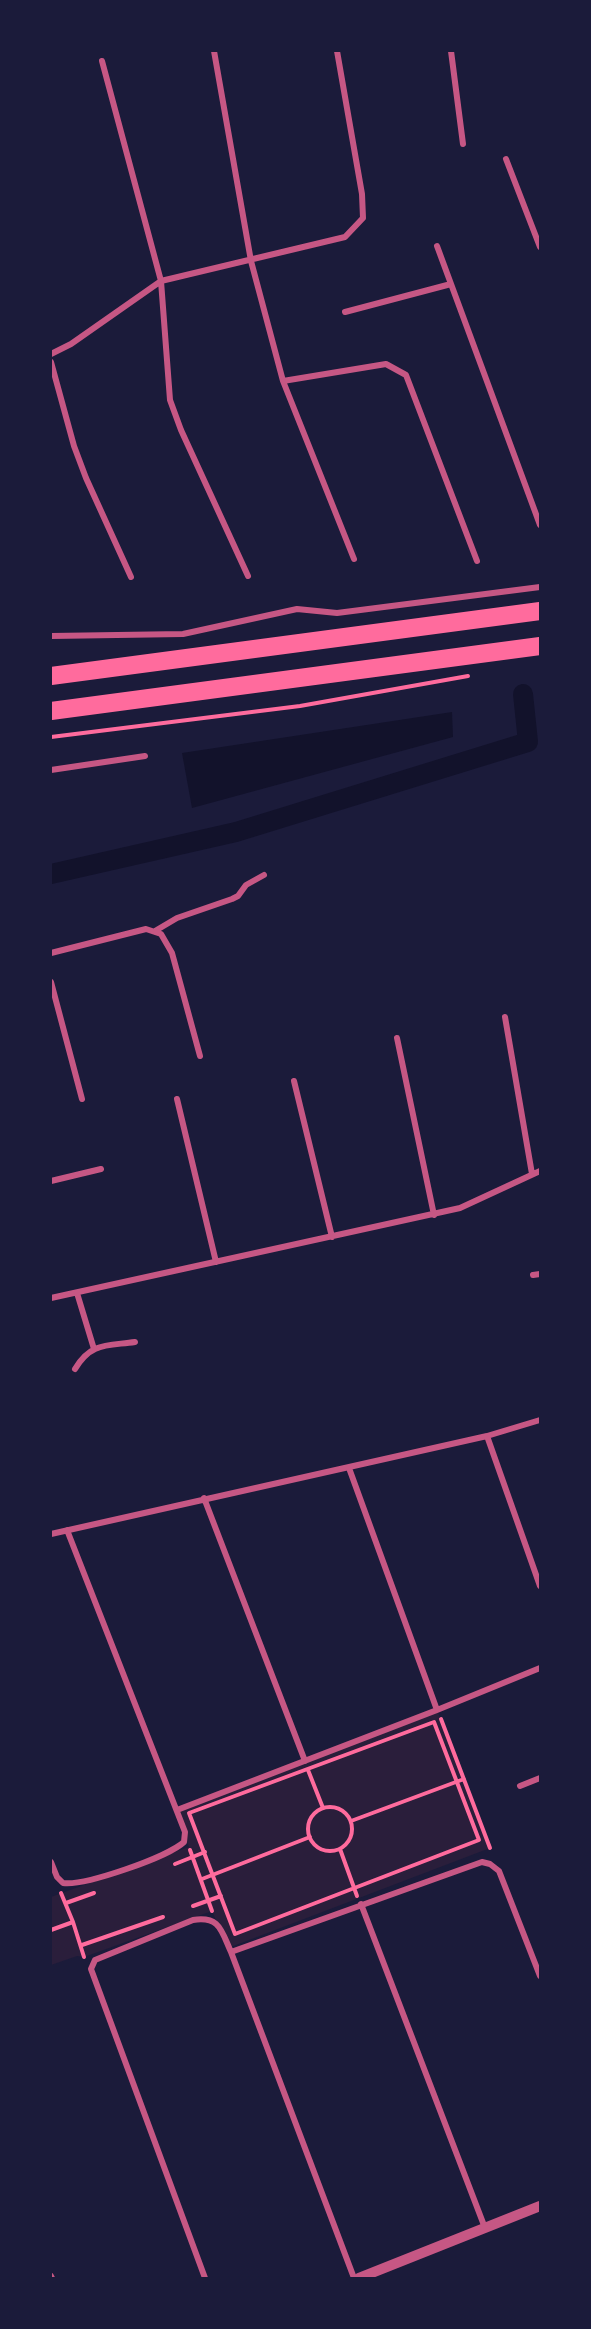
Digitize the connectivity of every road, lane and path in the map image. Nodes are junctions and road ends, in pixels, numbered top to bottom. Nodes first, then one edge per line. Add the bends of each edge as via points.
1 (214, 51) edge
2 (337, 51) edge
3 (451, 51) edge
4 (102, 61) dead end
5 (463, 144) dead end
6 (506, 159) dead end
7 (437, 246) dead end
8 (540, 247) edge
9 (251, 261) junction
10 (161, 281) junction
11 (451, 284) junction
12 (345, 312) dead end
13 (51, 354) edge
14 (51, 362) edge
15 (282, 381) junction
16 (540, 525) edge
17 (354, 559) dead end
18 (477, 561) dead end
19 (248, 576) dead end
20 (131, 577) dead end
21 (540, 587) edge
22 (540, 611) edge
23 (51, 636) edge
24 (540, 646) edge
25 (471, 675) dead end
26 (51, 676) edge
27 (51, 711) edge
28 (51, 737) edge
29 (145, 756) dead end
30 (51, 770) edge
31 (264, 875) dead end
32 (155, 931) junction
33 (51, 953) edge
34 (51, 982) edge
35 (505, 1017) dead end
36 (398, 1038) dead end
37 (200, 1056) dead end
38 (294, 1081) dead end
39 (177, 1098) dead end
40 (82, 1100) dead end
41 (101, 1169) dead end
42 (540, 1171) edge
43 (532, 1174) junction
44 (51, 1181) edge
45 (434, 1215) junction
46 (332, 1237) junction
47 (216, 1262) junction
48 (77, 1293) junction
49 (51, 1298) edge
50 (135, 1342) dead end
51 (94, 1349) junction
52 (75, 1369) dead end
53 (540, 1420) edge
54 (487, 1436) junction
55 (349, 1467) junction
56 (204, 1498) junction
57 (67, 1530) junction
58 (51, 1534) edge
59 (538, 1578) edge
60 (540, 1586) edge
61 (540, 1668) edge
62 (437, 1710) junction
63 (305, 1761) junction
64 (308, 1769) junction
65 (540, 1778) edge
66 (464, 1779) junction
67 (457, 1782) junction
68 (520, 1786) dead end
69 (323, 1808) junction
70 (177, 1810) junction
71 (351, 1821) junction
72 (310, 1837) junction
73 (479, 1840) junction
74 (189, 1846) dead end
75 (340, 1849) junction
76 (51, 1862) edge
77 (213, 1875) junction
78 (202, 1879) junction
79 (354, 1887) junction
80 (61, 1893) dead end
81 (221, 1896) junction
82 (75, 1900) dead end
83 (209, 1901) junction
84 (359, 1901) junction
85 (66, 1903) junction
86 (187, 1908) dead end
87 (212, 1911) dead end
88 (166, 1916) dead end
89 (73, 1922) junction
90 (51, 1930) edge
91 (82, 1945) junction
92 (231, 1952) junction
93 (84, 1957) dead end
94 (540, 1976) edge
95 (540, 2206) edge
96 (485, 2229) junction
97 (204, 2278) edge
98 (354, 2278) edge
99 (359, 2278) edge

1 - 9 street
2 - 9 street via 363,218 345,237
3 - 5 street
4 - 10 street
6 - 8 street
7 - 11 street
9 - 10 street
9 - 15 street
10 - 13 street
10 - 19 street via 170,400
11 - 12 street
11 - 16 street
14 - 20 street via 74,446
15 - 17 street
15 - 18 street via 386,364 406,375
21 - 23 street via 337,613 297,609 183,634
22 - 26 highway
24 - 27 highway
25 - 28 path via 300,706
29 - 30 street
31 - 32 street via 246,885 238,896 177,918
32 - 33 street via 146,929
32 - 37 street via 172,953
34 - 40 street
35 - 43 street
36 - 45 street
38 - 46 street
39 - 47 street
41 - 44 street
42 - 43 street
43 - 45 street via 476,1202
45 - 46 street
46 - 47 street
47 - 48 street
48 - 49 street
48 - 51 street
50 - 51 street
51 - 52 street via 84,1354
53 - 54 street
54 - 55 street
54 - 59 street
55 - 56 street
55 - 62 street
56 - 57 street
56 - 63 street
57 - 58 street
57 - 70 street
59 - 60 street
61 - 62 street
62 - 63 street
62 - 66 path
63 - 64 path
63 - 70 street
64 - 67 path via 434,1722
64 - 69 path
64 - 77 path via 189,1812
65 - 68 street
66 - 67 path
66 - 73 path via 490,1848
67 - 71 path
67 - 73 path
69 - 71 path via 338,1808
69 - 72 path via 312,1816
70 - 76 street via 185,1832 183,1842 169,1852 71,1884 57,1877
71 - 75 path via 350,1838
72 - 75 path via 326,1850
72 - 77 path
73 - 79 path
74 - 78 path
75 - 79 path
77 - 78 path
77 - 81 path
78 - 83 path
79 - 81 path via 235,1934
79 - 84 path
80 - 85 path
81 - 83 path
82 - 85 path
83 - 86 path
83 - 87 path
84 - 92 street
84 - 94 street via 474,1864 490,1864 499,1871
84 - 96 street
85 - 89 path
88 - 91 path
89 - 90 path
89 - 91 path
91 - 93 path
92 - 97 street via 214,1921 192,1920 95,1959 91,1969
92 - 98 street
95 - 96 street
96 - 99 street

